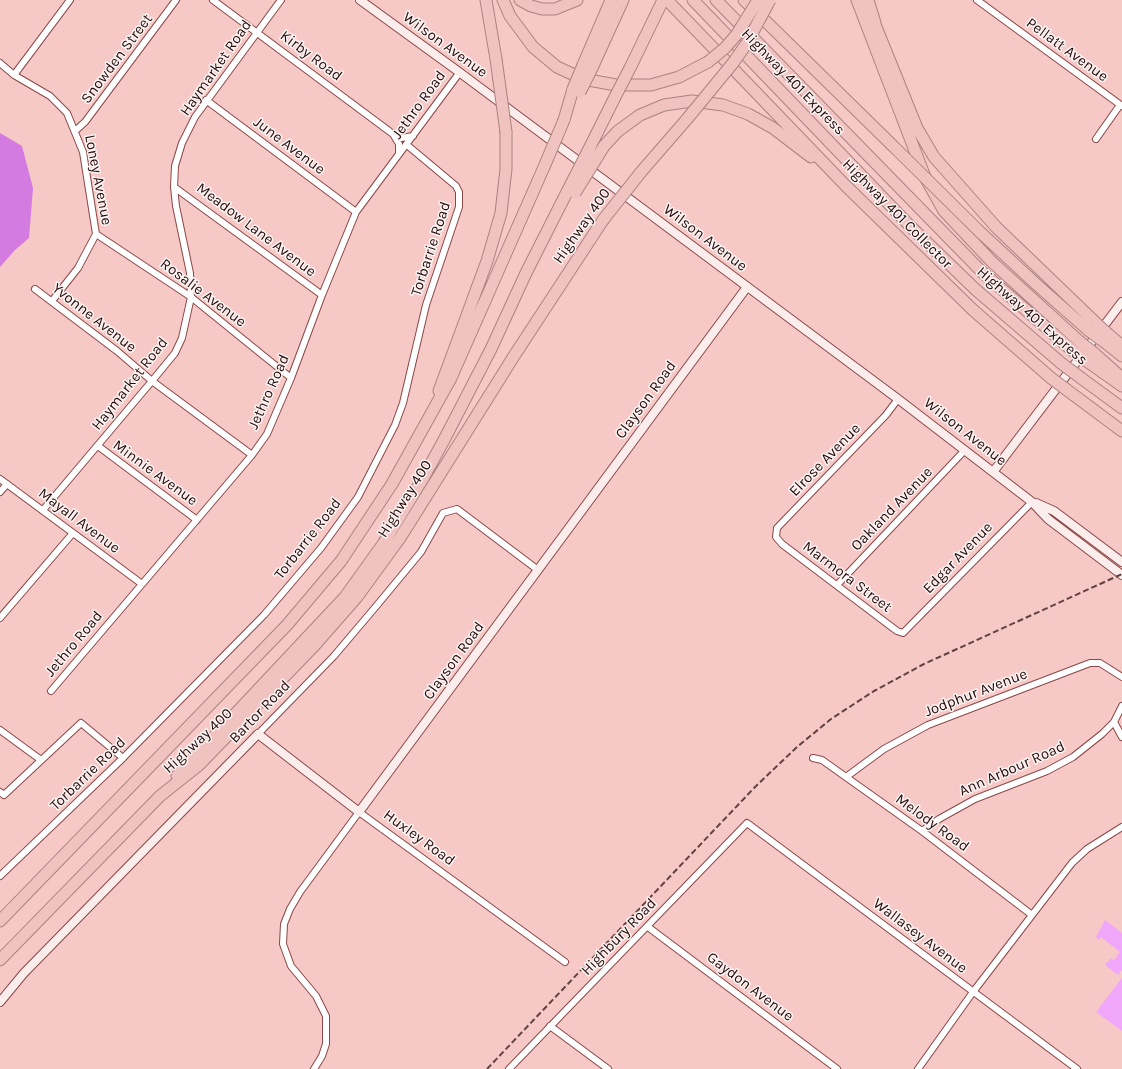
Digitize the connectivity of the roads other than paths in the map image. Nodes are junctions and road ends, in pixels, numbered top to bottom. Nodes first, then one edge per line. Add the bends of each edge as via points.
1 (70, 0) edge
2 (176, 0) edge
3 (213, 0) edge
4 (281, 0) edge
5 (360, 0) edge
6 (486, 0) edge
7 (503, 0) edge
8 (520, 0) edge
9 (577, 0) edge
10 (611, 0) edge
11 (623, 0) edge
12 (663, 0) edge
13 (667, 0) edge
14 (693, 0) edge
15 (716, 0) edge
16 (744, 0) edge
17 (758, 0) edge
18 (770, 0) edge
19 (857, 0) edge
20 (864, 0) edge
21 (868, 0) edge
22 (976, 0) edge
23 (257, 32) junction
24 (880, 37) junction
25 (0, 63) edge
26 (587, 66) junction
27 (460, 72) junction
28 (14, 75) junction
29 (206, 100) junction
30 (1121, 105) edge
31 (75, 131) junction
32 (393, 134) junction
33 (413, 136) junction
34 (1096, 139) dead end
35 (407, 145) junction
36 (399, 154) junction
37 (845, 185) junction
38 (174, 187) junction
39 (571, 192) junction
40 (356, 212) junction
41 (96, 234) junction
42 (747, 287) junction
43 (35, 289) dead end
44 (322, 295) junction
45 (191, 297) junction
46 (52, 301) junction
47 (1122, 302) edge
48 (1092, 327) junction
49 (1106, 338) junction
50 (1122, 346) edge
51 (1122, 356) edge
52 (1091, 358) junction
53 (291, 378) junction
54 (1122, 378) edge
55 (152, 381) junction
56 (1122, 386) edge
57 (898, 398) junction
58 (1122, 408) edge
59 (430, 417) junction
60 (1122, 431) edge
61 (98, 446) junction
62 (965, 450) junction
63 (252, 455) junction
64 (993, 472) junction
65 (0, 479) edge
66 (7, 484) junction
67 (0, 492) edge
68 (1032, 502) junction
69 (43, 510) junction
70 (197, 520) junction
71 (73, 533) junction
72 (778, 540) joint
73 (1122, 562) edge
74 (538, 570) junction
75 (1122, 575) edge
76 (142, 584) junction
77 (837, 584) junction
78 (0, 618) edge
79 (903, 633) joint
80 (1122, 677) edge
81 (51, 691) dead end
82 (1122, 706) edge
83 (1114, 722) junction
84 (0, 730) edge
85 (258, 734) junction
86 (1122, 737) edge
87 (123, 758) junction
88 (813, 758) dead end
89 (41, 760) junction
90 (846, 777) junction
91 (0, 792) edge
92 (160, 796) junction
93 (359, 812) junction
94 (747, 823) joint
95 (1122, 827) edge
96 (922, 831) junction
97 (0, 876) edge
98 (1032, 915) junction
99 (0, 921) edge
100 (648, 927) junction
101 (0, 960) edge
102 (565, 962) dead end
103 (974, 992) junction
104 (0, 1002) edge
105 (550, 1026) junction
106 (314, 1069) edge
107 (509, 1069) edge
108 (608, 1069) edge
109 (837, 1069) edge
110 (918, 1069) edge
111 (1077, 1069) edge

1 - 28 street
2 - 31 street, Snowden Street via 85,122
3 - 23 street, Kirby Road
4 - 23 street, Haymarket Road
5 - 27 street, Wilson Avenue
6 - 59 highway, bridge via 506,132 506,169 501,213 487,262 450,356
7 - 17 highway, bridge via 517,27 534,47 557,67 583,79 616,85 651,86 679,77 708,62 737,34
8 - 9 highway via 542,9 555,9
10 - 26 highway
11 - 26 highway
12 - 39 highway, bridge via 591,145
13 - 37 highway, Highway 401 Collector
14 - 58 highway, Highway 401 Express, bridge via 911,227 975,289 1061,363
15 - 52 highway, Highway 401 Express, bridge via 982,272 1072,350
16 - 48 highway, bridge via 980,232 1036,284
18 - 92 highway, Highway 400, bridge via 733,63 603,220 400,538 357,597 316,645 199,765
19 - 52 highway, bridge via 926,177 944,210 992,262 1079,340
20 - 24 highway
21 - 24 highway
22 - 30 street, Pellatt Avenue
23 - 29 street, Haymarket Road
23 - 32 street, Kirby Road
24 - 48 highway via 917,128 934,157 996,227
25 - 28 street, Loney Avenue
26 - 59 highway, Highway 400, bridge via 471,337
27 - 33 street, Jethro Road
27 - 42 street, Wilson Avenue
28 - 31 street, Loney Avenue via 50,96 67,113
29 - 38 street, Haymarket Road via 182,143 175,166
29 - 40 street, June Avenue
30 - 34 street
31 - 41 street, Loney Avenue via 83,152
32 - 33 street via 406,138
32 - 36 street via 399,144
33 - 35 street, Jethro Road
35 - 36 street, Jethro Road
35 - 87 street, Torbarrie Road via 451,181 459,192 460,199 426,305 403,404 395,425 358,497 321,548 264,614
36 - 40 street, Jethro Road
37 - 39 highway, bridge via 761,120 736,109 708,102 676,103 655,108 627,123 604,146
37 - 60 highway, Highway 401 Collector, bridge via 973,310 1051,378
38 - 44 street, Meadow Lane Avenue
38 - 45 street, Haymarket Road via 190,273
39 - 92 highway via 532,278 505,321 422,480 382,544 345,597
40 - 44 street, Jethro Road
41 - 45 street, Rosalie Avenue
41 - 46 street, Loney Avenue via 78,268
42 - 57 street, Wilson Avenue
42 - 74 street, Clayson Road
43 - 46 street, Yvonne Avenue
44 - 53 street, Jethro Road
45 - 53 street, Rosalie Avenue
45 - 55 street, Haymarket Road via 182,338 175,353
46 - 55 street, Yvonne Avenue
47 - 64 street
48 - 49 highway, bridge
49 - 50 highway
49 - 51 highway
52 - 54 highway
52 - 56 highway, Highway 401 Express
53 - 63 street, Jethro Road via 268,432
55 - 61 street, Haymarket Road
55 - 63 street, Yvonne Avenue
57 - 62 street, Wilson Avenue
57 - 72 street, Elrose Avenue via 886,415 777,528
59 - 99 highway, Highway 400 via 365,527 318,590 288,625
61 - 69 street, Haymarket Road
61 - 70 street, Minnie Avenue
62 - 64 street, Wilson Avenue
62 - 77 street, Oakland Avenue
63 - 70 street, Jethro Road
64 - 68 street, Wilson Avenue
65 - 66 street, Mayall Avenue
66 - 67 street
66 - 69 street, Mayall Avenue
68 - 73 street, Wilson Avenue via 1054,511
68 - 75 street, Wilson Avenue via 1048,519
68 - 79 street, Edgar Avenue
69 - 71 street, Mayall Avenue
70 - 76 street, Jethro Road
71 - 76 street, Mayall Avenue
71 - 78 street
72 - 77 street, Marmora Street
74 - 85 street, Bartor Road via 457,509 444,513 421,552 378,604 334,656
74 - 93 street, Clayson Road
76 - 81 street, Jethro Road
77 - 79 street, Marmora Street
80 - 90 street, Jodphur Avenue via 1100,663 1090,663 928,725 890,745
82 - 83 street, Ann Arbour Road
83 - 86 street
83 - 96 street, Ann Arbour Road via 1088,747 1068,760 1047,771 975,799
84 - 89 street
85 - 93 street, Huxley Road
85 - 104 street, Bartor Road via 24,972
87 - 89 street via 80,723
87 - 97 street, Torbarrie Road
88 - 90 street, Melody Road via 822,760
89 - 91 street via 4,794
90 - 96 street, Melody Road
92 - 101 highway, Highway 400
93 - 102 street, Huxley Road
93 - 106 street, Clayson Road via 300,892 284,924 283,944 291,966 316,996 326,1016 326,1044
94 - 100 street, Highbury Road
94 - 103 street, Wallasey Avenue
95 - 98 street via 1079,856
96 - 98 street, Melody Road
98 - 103 street
100 - 105 street, Highbury Road
100 - 109 street, Gaydon Avenue
103 - 110 street
103 - 111 street, Wallasey Avenue
105 - 107 street, Highbury Road
105 - 108 street

